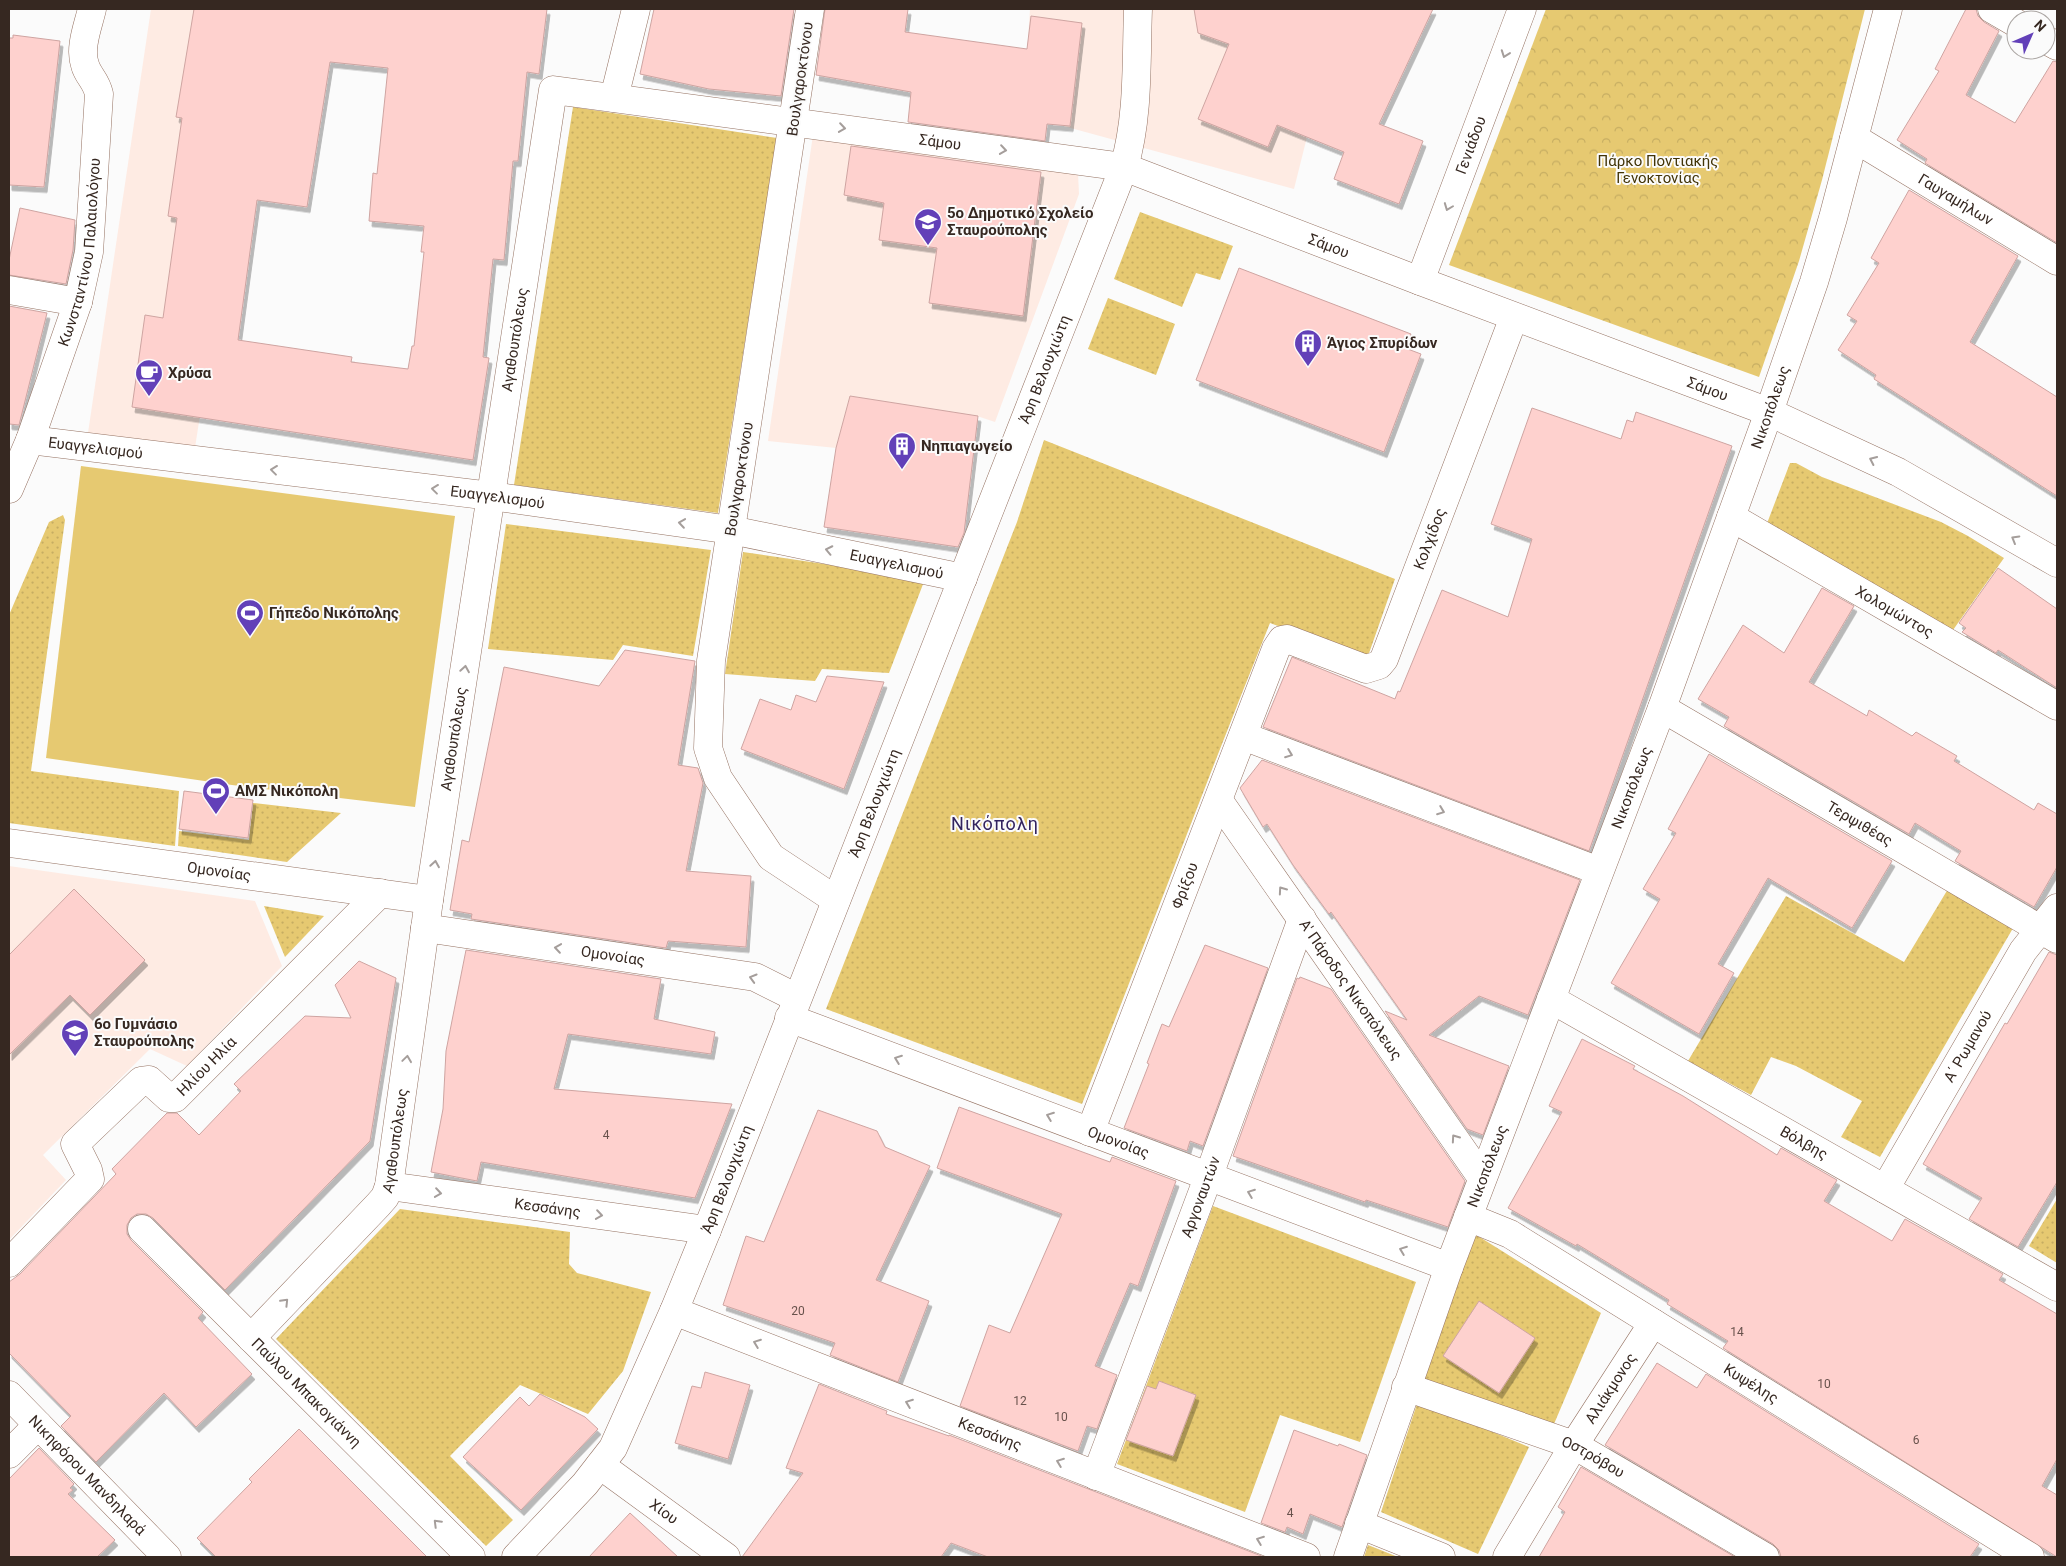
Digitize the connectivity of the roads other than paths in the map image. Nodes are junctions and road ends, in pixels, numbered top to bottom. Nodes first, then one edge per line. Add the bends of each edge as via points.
1 (92, 9) edge
2 (636, 9) edge
3 (810, 9) edge
4 (1138, 9) edge
5 (1522, 9) edge
6 (1888, 9) edge
7 (1992, 9) edge
8 (2006, 17) edge
9 (553, 90) joint
10 (614, 98) junction
11 (794, 121) junction
12 (1854, 138) junction
13 (1124, 167) junction
14 (2057, 262) edge
15 (1420, 281) junction
16 (9, 290) edge
17 (78, 302) junction
18 (1514, 317) junction
19 (1769, 412) junction
20 (30, 440) junction
21 (9, 489) edge
22 (491, 496) junction
23 (1731, 517) junction
24 (731, 530) junction
25 (2057, 563) edge
26 (963, 578) junction
27 (1282, 640) joint
28 (2057, 706) edge
29 (1662, 708) junction
30 (1243, 736) junction
31 (1219, 801) junction
32 (9, 844) edge
33 (1599, 871) junction
34 (380, 893) junction
35 (429, 900) junction
36 (836, 900) junction
37 (2057, 908) edge
38 (1302, 919) junction
39 (425, 928) junction
40 (2049, 935) edge
41 (1551, 998) junction
42 (793, 1008) junction
43 (1090, 1132) junction
44 (1208, 1176) junction
45 (1482, 1178) junction
46 (389, 1186) junction
47 (1885, 1189) junction
48 (1468, 1216) junction
49 (142, 1229) dead end
50 (707, 1230) junction
51 (9, 1263) edge
52 (1449, 1268) junction
53 (2057, 1288) edge
54 (674, 1311) junction
55 (1653, 1323) junction
56 (251, 1338) junction
57 (1406, 1387) junction
58 (9, 1395) edge
59 (38, 1425) junction
60 (1574, 1445) junction
61 (9, 1454) edge
62 (600, 1465) junction
63 (1096, 1476) junction
64 (1360, 1524) junction
65 (155, 1553) edge
66 (471, 1557) edge
67 (516, 1557) edge
68 (726, 1557) edge
69 (1306, 1557) edge
70 (1348, 1557) edge
71 (1442, 1557) edge
72 (1508, 1557) edge
73 (1765, 1557) edge
74 (2030, 1557) edge

1 - 17 street, Κωνσταντίνου Παλαιολόγου via 83,49 84,65 97,83 99,94 89,252
2 - 10 street
3 - 11 street, Βουλγαροκτόνου
4 - 13 street, Άρη Βελουχιώτη via 1132,139
5 -> 15 street, Γενιάδου
6 - 12 street, Νικοπόλεως
7 - 8 street
9 - 10 street, Σάμου
9 - 22 street, Αγαθουπόλεως
10 - 11 street, Σάμου
11 -> 13 street, Σάμου
11 - 24 street, Βουλγαροκτόνου
12 - 14 street, Γαυγαμήλων
12 - 19 street, Νικοπόλεως via 1814,282
13 - 15 street, Σάμου
13 - 26 street, Άρη Βελουχιώτη
15 - 18 street, Σάμου
16 - 17 street
17 - 20 street, Κωνσταντίνου Παλαιολόγου
18 - 19 street, Σάμου
18 - 27 street, Κολχίδος via 1384,659 1379,665 1366,669 1287,639
19 - 23 street, Νικοπόλεως
25 -> 19 street, Σάμου via 1898,472
20 - 21 street, Κωνσταντίνου Παλαιολόγου
22 -> 20 street, Ευαγγελισμού
24 -> 22 street, Ευαγγελισμού
35 -> 22 street, Αγαθουπόλεως
23 - 28 street, Χολομώντος
23 - 29 street, Νικοπόλεως
26 -> 24 street, Ευαγγελισμού
24 - 36 street, Βουλγαροκτόνου via 711,661 708,748 718,778 771,857
26 - 36 street, Άρη Βελουχιώτη
27 - 30 street, Φρίξου
29 - 33 street, Νικοπόλεως
29 - 40 street, Τερψιθέας
30 - 31 street, Φρίξου
30 -> 33 street
38 -> 31 street, Α' Πάροδος Νικοπόλεως
31 - 43 street, Φρίξου
32 - 34 street, Ομονοίας
33 - 41 street, Νικοπόλεως
34 - 35 street, Ομονοίας
34 - 51 street, Ηλίου Ηλία via 175,1098 169,1098 149,1080 142,1081 75,1144 90,1179
35 - 39 street, Αγαθουπόλεως
36 - 42 street, Άρη Βελουχιώτη
37 - 40 street, Α΄ Ρωμανού
38 - 44 street, Αργοναυτών
45 -> 38 street, Α' Πάροδος Νικοπόλεως
42 -> 39 street, Ομονοίας via 755,977
46 -> 39 street, Αγαθουπόλεως
40 - 47 street, Α΄ Ρωμανού via 2023,951
41 - 45 street, Νικοπόλεως
41 - 47 street, Βόλβης
43 -> 42 street, Ομονοίας
42 - 50 street, Άρη Βελουχιώτη
43 - 44 street, Ομονοίας
52 -> 44 street, Ομονοίας
44 - 63 street, Αργοναυτών
45 - 48 street, Νικοπόλεως
46 -> 50 street, Κεσσάνης
56 -> 46 street, Αγαθουπόλεως via 378,1205
47 - 53 street, Βόλβης
48 - 52 street, Νικοπόλεως
48 - 55 street, Κυψέλης via 1510,1234
49 - 56 street, Παύλου Μπακογιάννη
50 - 54 street, Άρη Βελουχιώτη
52 - 57 street, Νικοπόλεως
54 - 62 street, Άρη Βελουχιώτη via 612,1448
63 -> 54 street, Κεσσάνης
55 - 60 street, Αλιάκμονος
55 - 74 street, Κυψέλης
66 -> 56 street, Παύλου Μπακογιάννη
57 - 60 street, Οστρόβου
57 - 64 street, Νικοπόλεως
58 - 59 street, Νικηφόρου Μανδηλαρά
59 - 61 street
59 - 65 street, Νικηφόρου Μανδηλαρά
60 - 72 street, Αλιάκμονος
60 - 73 street, Οστρόβου
62 - 67 street, Άρη Βελουχιώτη
62 - 68 street, Χίου
69 -> 63 street, Κεσσάνης
64 - 70 street, Νικοπόλεως
64 - 71 street

